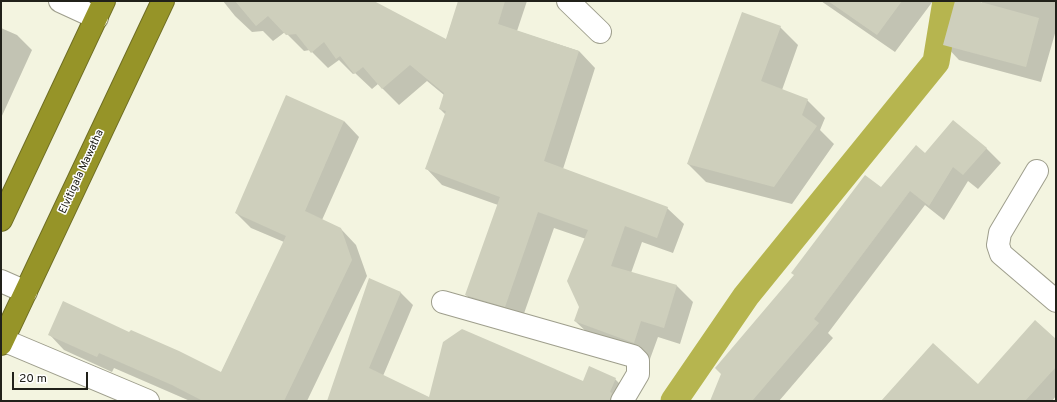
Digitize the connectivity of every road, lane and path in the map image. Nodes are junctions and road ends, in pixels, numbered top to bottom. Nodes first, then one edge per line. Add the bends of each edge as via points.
1 (60, 1) edge
2 (163, 1) edge
3 (568, 1) edge
4 (100, 10) edge
5 (600, 32) dead end
6 (1037, 171) dead end
7 (1, 220) edge
8 (1, 281) edge
9 (26, 292) junction
10 (1056, 301) edge
11 (443, 302) dead end
12 (2, 342) edge
13 (148, 401) edge
14 (622, 401) edge

1 - 4 street
2 - 9 highway, Elvitigala Mawatha
3 - 5 street
4 - 7 highway
6 - 10 street via 1000,233 998,245 1001,254
8 - 9 street
9 - 12 highway, Elvitigala Mawatha
11 - 14 street via 633,356 638,361 638,374
12 - 13 street

